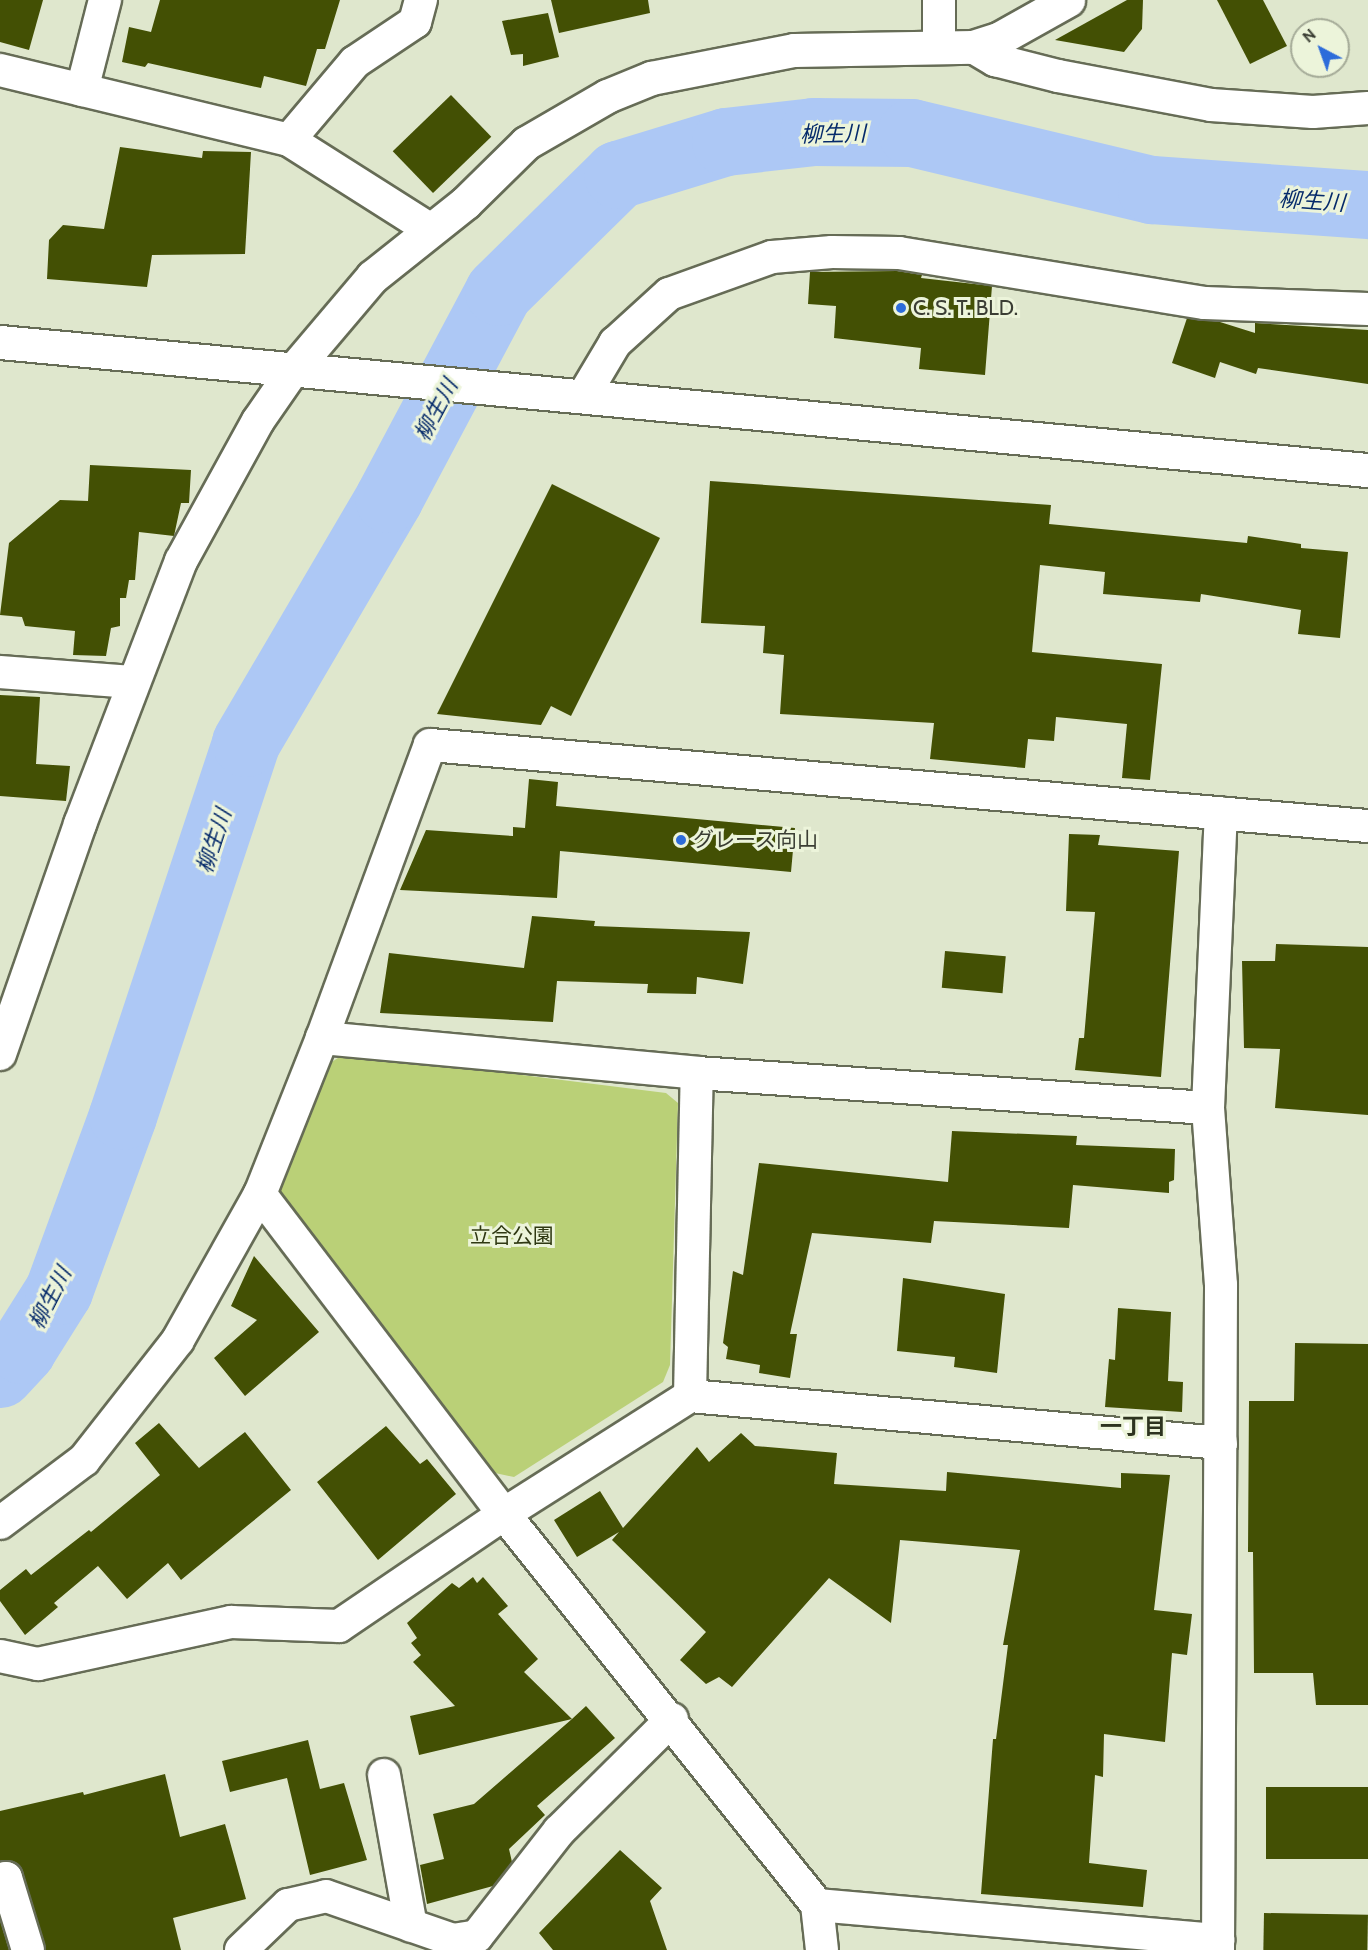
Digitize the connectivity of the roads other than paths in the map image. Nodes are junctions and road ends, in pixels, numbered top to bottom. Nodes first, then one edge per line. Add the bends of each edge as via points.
1 (105, 0) edge
2 (421, 0) edge
3 (939, 0) edge
4 (1068, 0) edge
5 (939, 46) junction
6 (973, 47) junction
7 (0, 70) edge
8 (82, 90) junction
9 (1368, 108) edge
10 (290, 140) junction
11 (431, 230) junction
12 (1368, 309) edge
13 (0, 342) edge
14 (294, 369) junction
15 (578, 395) junction
16 (1368, 470) edge
17 (0, 672) edge
18 (133, 682) junction
19 (1221, 813) junction
20 (1368, 826) edge
21 (322, 1038) junction
22 (0, 1054) edge
23 (697, 1073) junction
24 (1208, 1108) junction
25 (260, 1194) junction
26 (690, 1396) junction
27 (1221, 1443) junction
28 (504, 1514) junction
29 (0, 1524) edge
30 (0, 1656) edge
31 (672, 1719) junction
32 (384, 1775) dead end
33 (0, 1879) edge
34 (817, 1905) junction
35 (411, 1926) junction
36 (479, 1943) edge
37 (1218, 1945) edge
38 (28, 1950) edge
39 (240, 1950) edge
40 (822, 1950) edge

1 - 8 street
2 - 10 street via 415,22 355,62
3 - 5 street
4 - 6 street via 1000,38
5 - 6 street
5 - 11 street via 794,50 651,78 561,120 526,142
6 - 9 street via 995,60 1058,76 1211,105 1313,112
7 - 8 street
8 - 10 street
10 - 11 street
11 - 14 street via 372,276
12 - 15 street via 1205,303 899,253 772,256 669,294 615,343
13 - 14 street
14 - 15 street
14 - 18 street via 258,420 181,561
15 - 16 street
17 - 18 street
18 - 22 street
19 - 20 street
19 - 21 street via 430,745
19 - 24 street
21 - 23 street
21 - 25 street
23 - 24 street
23 - 26 street
24 - 27 street via 1221,1284
25 - 28 street
25 - 29 street via 178,1340 84,1460
26 - 27 street
26 - 28 street
27 - 37 street
28 - 30 street via 339,1626 231,1622 38,1664
28 - 31 street
31 - 34 street
31 - 36 street via 559,1831
32 - 35 street
33 - 38 street via 6,1878
34 - 37 street
34 - 40 street
35 - 36 street via 453,1940
35 - 39 street via 326,1896 288,1905

